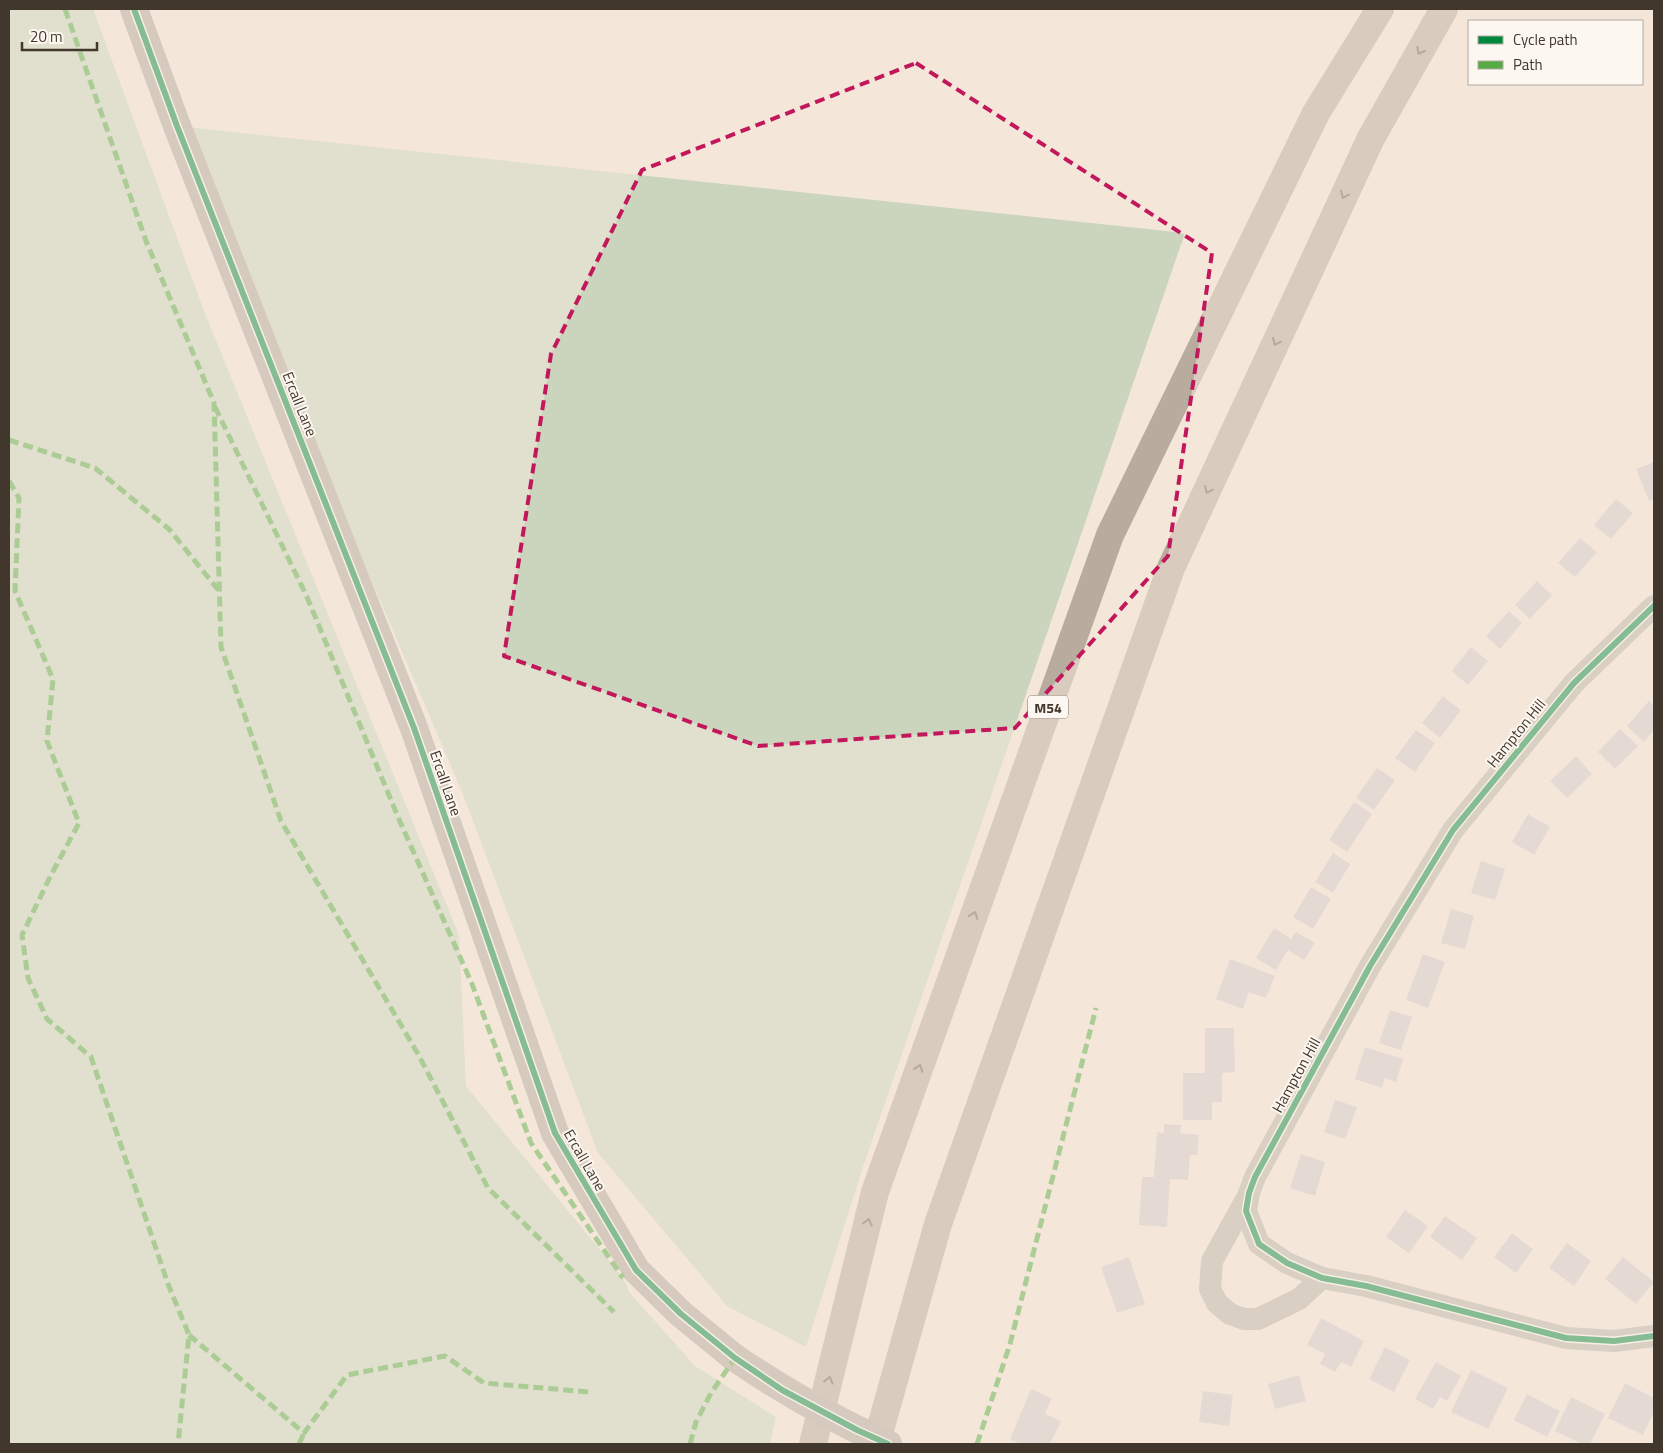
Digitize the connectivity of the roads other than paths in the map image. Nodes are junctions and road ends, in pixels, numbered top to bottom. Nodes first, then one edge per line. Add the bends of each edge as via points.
1 (134, 9) edge
2 (1380, 9) edge
3 (1444, 9) edge
4 (1654, 606) edge
5 (1249, 1193) junction
6 (1322, 1278) junction
7 (1654, 1336) edge
8 (813, 1444) edge
9 (876, 1444) edge
10 (888, 1444) edge

1 - 10 street, Ercall Lane, bridge via 414,728 554,1133 636,1270 681,1314 735,1358 782,1390
8 -> 2 highway, M54 via 875,1192 1110,535 1316,113
3 -> 9 highway via 1371,138 1171,568 938,1224
4 - 5 street, Hampton Hill via 1574,684 1453,830 1370,966
5 - 6 street, Hampton Hill via 1246,1211 1260,1244 1287,1262
5 - 6 street, Hampton Hill via 1212,1261 1210,1289 1217,1303 1230,1314 1258,1319 1299,1299
6 - 7 street, Hampton Hill via 1366,1286 1566,1338 1614,1341

